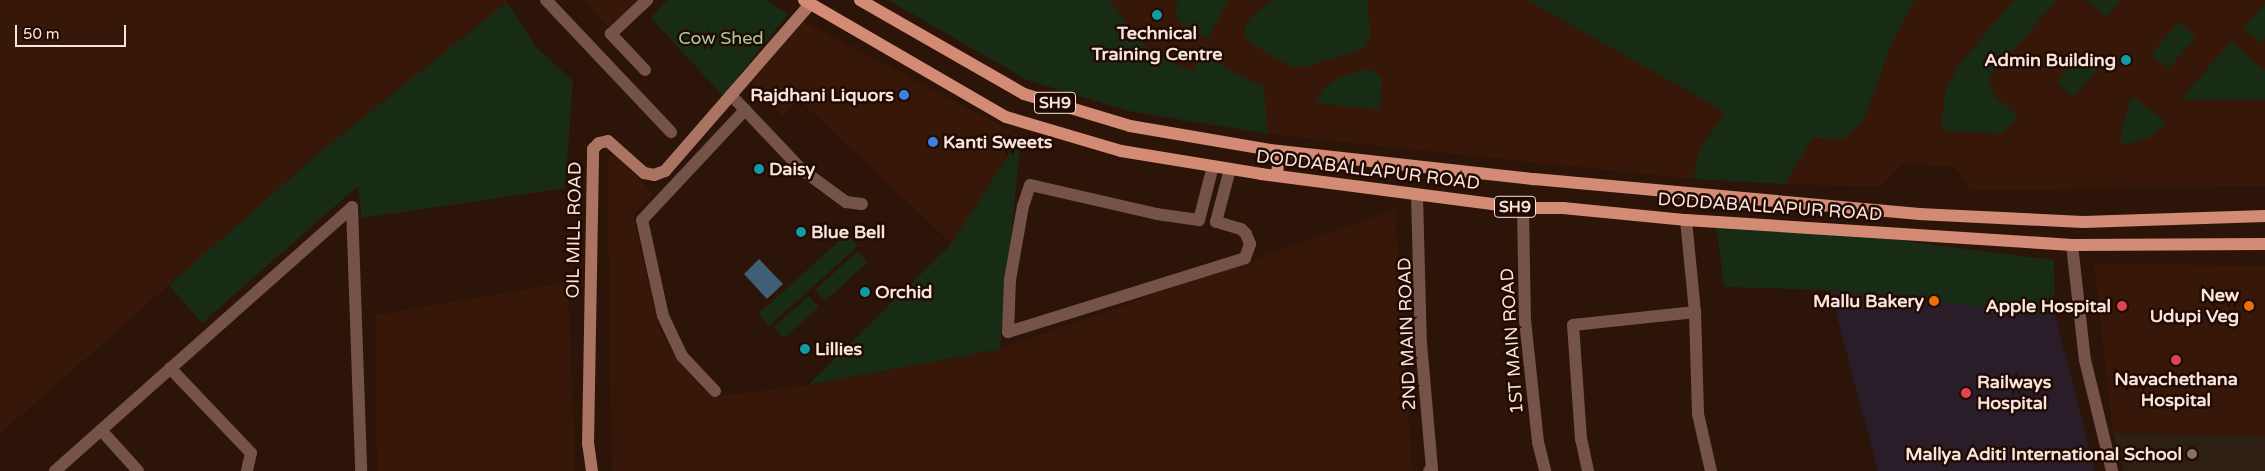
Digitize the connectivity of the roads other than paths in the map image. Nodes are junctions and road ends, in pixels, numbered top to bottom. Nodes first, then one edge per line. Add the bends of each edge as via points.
1 (546, 0) edge
2 (647, 0) edge
3 (860, 0) edge
4 (807, 2) edge
5 (645, 70) dead end
6 (731, 95) junction
7 (745, 110) junction
8 (671, 132) dead end
9 (1279, 150) junction
10 (1213, 166) junction
11 (1230, 169) junction
12 (662, 172) junction
13 (1277, 176) junction
14 (675, 184) junction
15 (1417, 195) junction
16 (862, 204) dead end
17 (1523, 208) junction
18 (2265, 216) edge
19 (1199, 220) junction
20 (1686, 220) junction
21 (1216, 222) junction
22 (2265, 244) edge
23 (2072, 245) junction
24 (1695, 312) junction
25 (170, 368) junction
26 (715, 391) dead end
27 (101, 430) junction
28 (55, 471) edge
29 (138, 471) edge
30 (247, 471) edge
31 (361, 471) edge
32 (592, 471) edge
33 (1431, 471) edge
34 (1545, 471) edge
35 (1588, 471) edge
36 (1711, 471) edge
37 (2112, 471) edge

1 - 8 street
2 - 5 street via 611,34
3 - 9 main road, DODDABALLAPUR ROAD / SH9 via 1024,94 1130,126
4 - 6 main road
4 - 10 main road, DODDABALLAPUR ROAD / SH9 via 1006,117 1121,151
6 - 7 street
6 - 12 main road
7 - 14 street
7 - 16 street via 801,170 846,202
9 - 13 main road
9 - 18 main road, DODDABALLAPUR ROAD / SH9 via 1534,179 1919,214 2083,222
10 - 11 main road, DODDABALLAPUR ROAD / SH9
10 - 19 street
11 - 13 main road, DODDABALLAPUR ROAD / SH9
11 - 21 street
12 - 14 street
12 - 32 main road, OIL MILL ROAD via 654,175 644,173 608,142 599,143 592,153 588,444
13 - 15 main road, DODDABALLAPUR ROAD / SH9
14 - 26 street via 642,220 664,316 682,356
15 - 17 main road, DODDABALLAPUR ROAD / SH9
15 - 33 street, 2ND MAIN ROAD via 1421,342
17 - 20 main road, DODDABALLAPUR ROAD / SH9 via 1563,208
17 - 34 street, 1ST MAIN ROAD via 1524,320 1538,442
19 - 21 street
19 - 21 street via 1030,185 1023,206 1010,280 1008,332 1245,258 1250,244 1246,234 1241,229
20 - 23 main road, DODDABALLAPUR ROAD / SH9
20 - 24 street
22 - 23 main road, DODDABALLAPUR ROAD / SH9
23 - 37 street via 2085,360
24 - 35 street via 1572,325 1581,439
24 - 36 street via 1698,414
25 - 27 street
25 - 30 street via 251,453
25 - 31 street via 352,207
27 - 28 street
27 - 29 street

